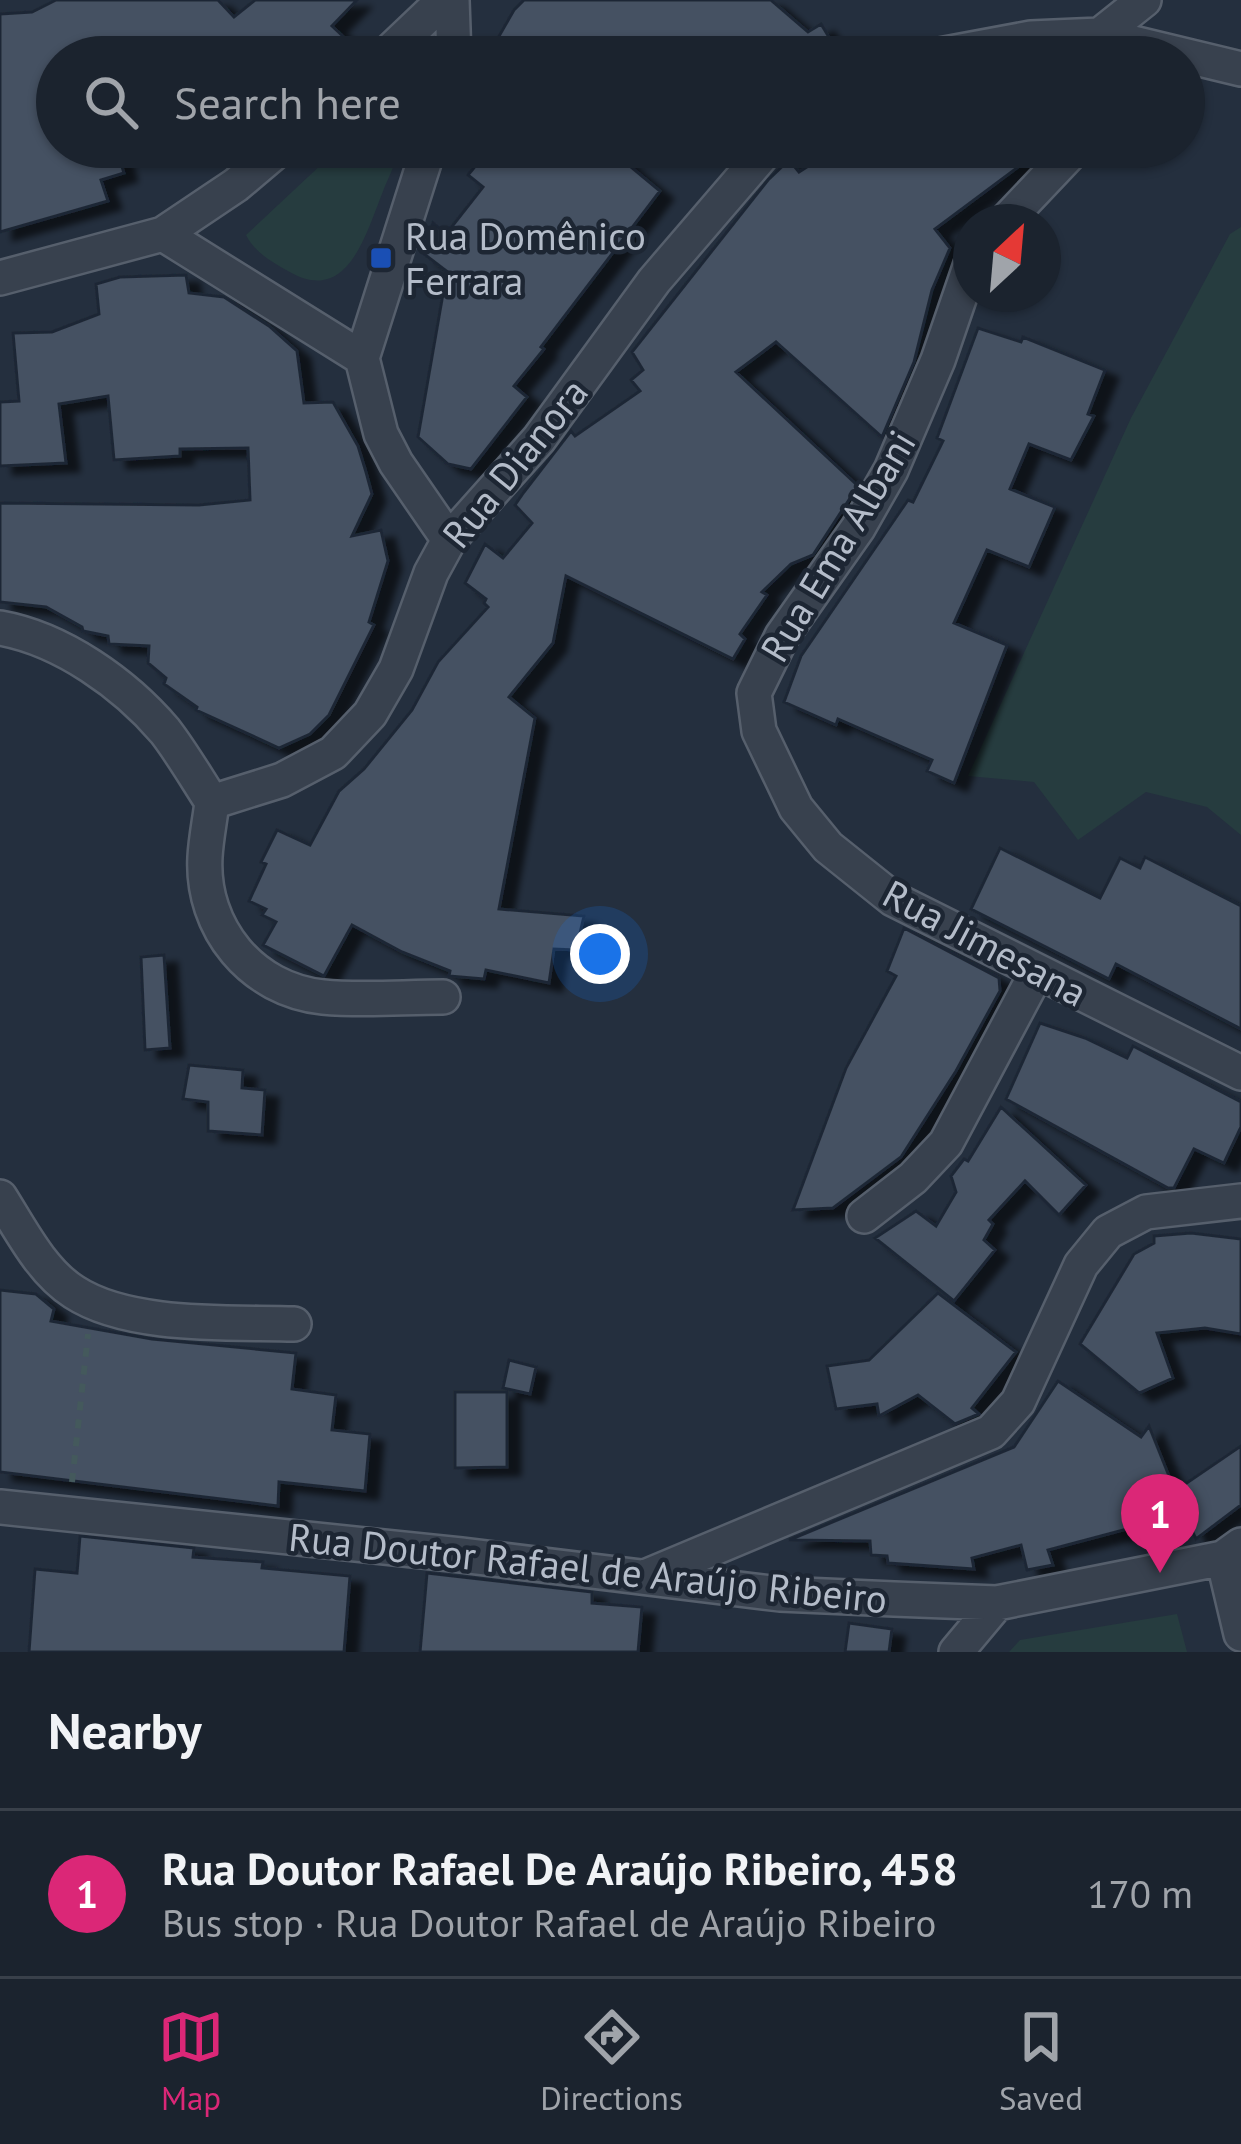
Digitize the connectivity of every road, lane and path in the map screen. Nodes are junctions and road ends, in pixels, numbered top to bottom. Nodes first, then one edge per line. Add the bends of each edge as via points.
1 (448, 0) edge
2 (1144, 0) edge
3 (1100, 35) junction
4 (408, 36) edge
5 (452, 36) edge
6 (1077, 36) edge
7 (1104, 36) edge
8 (1205, 62) edge
9 (1241, 69) edge
10 (256, 168) edge
11 (422, 168) edge
12 (751, 168) edge
13 (1056, 168) edge
14 (1022, 204) edge
15 (163, 234) junction
16 (0, 278) edge
17 (954, 312) edge
18 (362, 358) junction
19 (449, 540) junction
20 (0, 628) edge
21 (754, 693) joint
22 (212, 802) junction
23 (1037, 972) junction
24 (443, 997) dead end
25 (1241, 1073) edge
26 (0, 1197) edge
27 (1241, 1201) edge
28 (864, 1216) dead end
29 (92, 1302) junction
30 (294, 1324) dead end
31 (0, 1507) edge
32 (69, 1516) junction
33 (1232, 1551) edge
34 (640, 1579) junction
35 (997, 1603) junction
36 (1241, 1634) edge
37 (956, 1652) edge

1 - 4 street
1 - 5 street
2 - 3 street
3 - 6 street
3 - 7 street
8 - 9 street
10 - 15 street
11 - 18 street
12 - 19 street, Rua Dianora via 654,281 539,439
13 - 14 street
15 - 16 street
15 - 18 street
17 - 21 street, Rua Ema Albani via 891,470
18 - 19 street via 381,434
19 - 22 street, Rua Dianora via 370,714 333,753 282,781
20 - 22 street via 111,679 165,732
21 - 23 street, Rua Jimesana via 772,765 829,847 893,899
22 - 24 street via 204,861 211,906 233,952 268,982 320,997
23 - 25 street, Rua Jimesana
23 - 28 street via 946,1142
26 - 29 street via 38,1257
27 - 34 street via 1146,1213 1108,1232 1081,1265 1018,1402 992,1432
29 - 30 street via 149,1317
29 - 32 path
31 - 32 street, Rua Doutor Rafael de Araújo Ribeiro
32 - 34 street, Rua Doutor Rafael de Araújo Ribeiro
33 - 35 street, Rua Doutor Rafael de Araújo Ribeiro
33 - 36 street
34 - 35 street, Rua Doutor Rafael de Araújo Ribeiro
35 - 37 street

